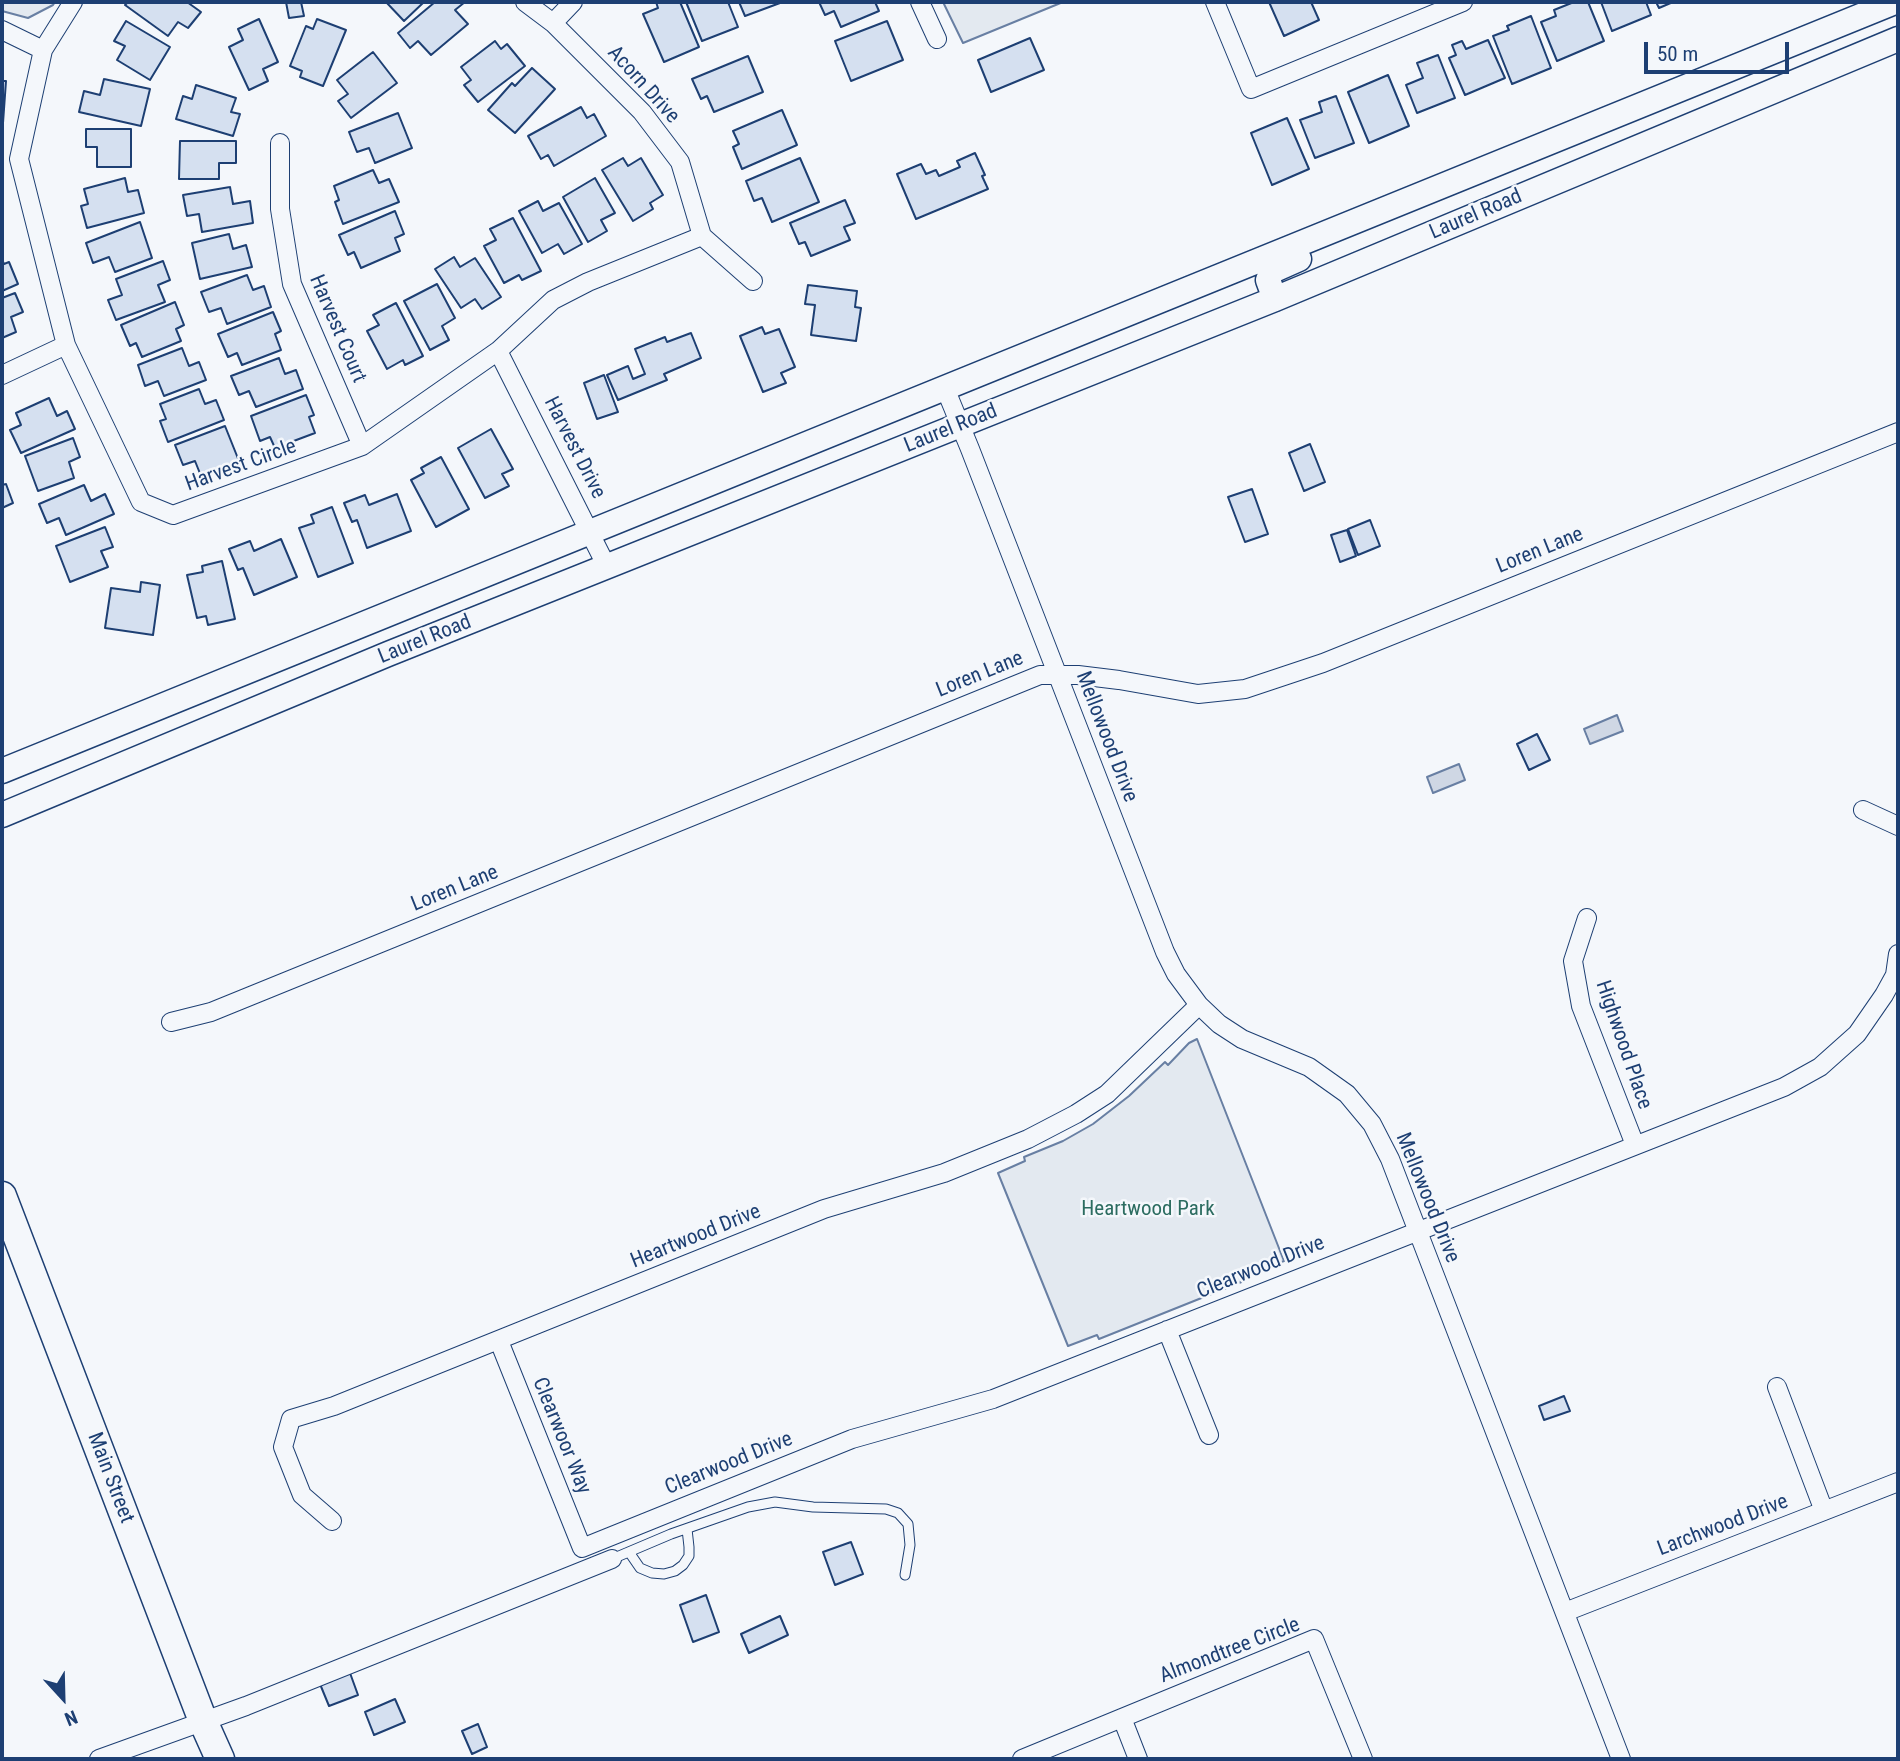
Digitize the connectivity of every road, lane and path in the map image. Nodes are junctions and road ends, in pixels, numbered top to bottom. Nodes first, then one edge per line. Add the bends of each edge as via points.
1 (74, 2) edge
2 (524, 2) edge
3 (573, 2) edge
4 (920, 2) edge
5 (1215, 2) edge
6 (1463, 2) edge
7 (1895, 2) edge
8 (552, 23) junction
9 (2, 30) edge
10 (937, 39) dead end
11 (1898, 39) edge
12 (43, 50) junction
13 (280, 143) dead end
14 (1339, 228) junction
15 (702, 236) junction
16 (753, 281) dead end
17 (1275, 299) junction
18 (66, 345) junction
19 (498, 351) junction
20 (2, 375) edge
21 (945, 388) junction
22 (961, 426) junction
23 (1898, 432) edge
24 (362, 446) junction
25 (591, 532) junction
26 (607, 567) junction
27 (1058, 675) junction
28 (2, 771) edge
29 (1863, 810) dead end
30 (2, 815) edge
31 (1898, 826) edge
32 (1587, 918) dead end
33 (1898, 954) edge
34 (1897, 975) edge
35 (1199, 1005) junction
36 (171, 1023) dead end
37 (1635, 1145) junction
38 (2, 1196) edge
39 (1418, 1231) junction
40 (1167, 1329) junction
41 (499, 1341) junction
42 (1777, 1387) dead end
43 (1209, 1435) dead end
44 (1898, 1482) edge
45 (1825, 1511) junction
46 (332, 1521) dead end
47 (687, 1529) junction
48 (582, 1548) joint
49 (620, 1555) junction
50 (905, 1575) dead end
51 (1565, 1612) junction
52 (1122, 1718) junction
53 (203, 1721) junction
54 (99, 1759) edge
55 (220, 1759) edge
56 (1021, 1759) edge
57 (1138, 1759) edge
58 (1363, 1759) edge
59 (1621, 1759) edge

1 - 12 street, Harvest Circle
2 - 8 street, Acorn Drive
3 - 8 street
4 - 10 street
5 - 6 street via 1251,89
7 - 14 main road, Laurel Road
8 - 15 street, Acorn Drive via 642,112 680,163
9 - 12 street
11 - 17 main road, Laurel Road
12 - 18 street, Harvest Circle via 19,159
13 - 24 street, Harvest Court via 280,209 292,284
14 - 17 main road via 1308,256 1272,271 1268,280
14 - 21 main road, Laurel Road
15 - 16 street
15 - 19 street, Harvest Circle via 553,300
17 - 22 main road, Laurel Road
18 - 20 street
18 - 24 street, Harvest Circle via 141,502 173,516
19 - 24 street, Harvest Circle
19 - 25 street, Harvest Drive
21 - 22 street, Mellowood Drive
21 - 25 main road, Laurel Road
22 - 26 main road, Laurel Road
22 - 27 street, Mellowood Drive
23 - 27 street, Loren Lane via 1324,663 1245,689 1198,694
25 - 26 street, Harvest Drive
25 - 28 main road, Laurel Road
26 - 30 main road, Laurel Road
27 - 35 street, Mellowood Drive via 1165,953
27 - 36 street, Loren Lane via 1040,675 211,1012
29 - 31 street
32 - 37 street, Highwood Place via 1573,961 1581,1006
33 - 34 street, Clearwood Drive
34 - 37 street, Clearwood Drive via 1857,1034 1820,1067 1784,1087
35 - 39 street, Mellowood Drive via 1242,1039 1309,1067 1347,1094 1372,1124
35 - 41 street, Heartwood Drive via 1107,1094 1028,1139 944,1173 824,1209
37 - 39 street, Clearwood Drive
38 - 53 main road, Main Street
39 - 40 street, Clearwood Drive
39 - 51 street, Mellowood Drive
40 - 43 street
40 - 48 street, Clearwood Drive via 993,1398 852,1439
41 - 46 street, Heartwood Drive via 291,1419 283,1447 302,1494
41 - 48 street, Clearwoor Way
42 - 45 street
44 - 45 street, Larchwood Drive
45 - 51 street, Larchwood Drive
47 - 49 lane
47 - 49 lane via 689,1556 675,1571 652,1573
47 - 50 lane via 775,1502 886,1509 908,1524
49 - 53 street
51 - 59 street, Mellowood Drive
52 - 56 street
52 - 57 street
52 - 58 street, Almondtree Circle via 1314,1640
53 - 54 street
53 - 55 main road, Main Street

